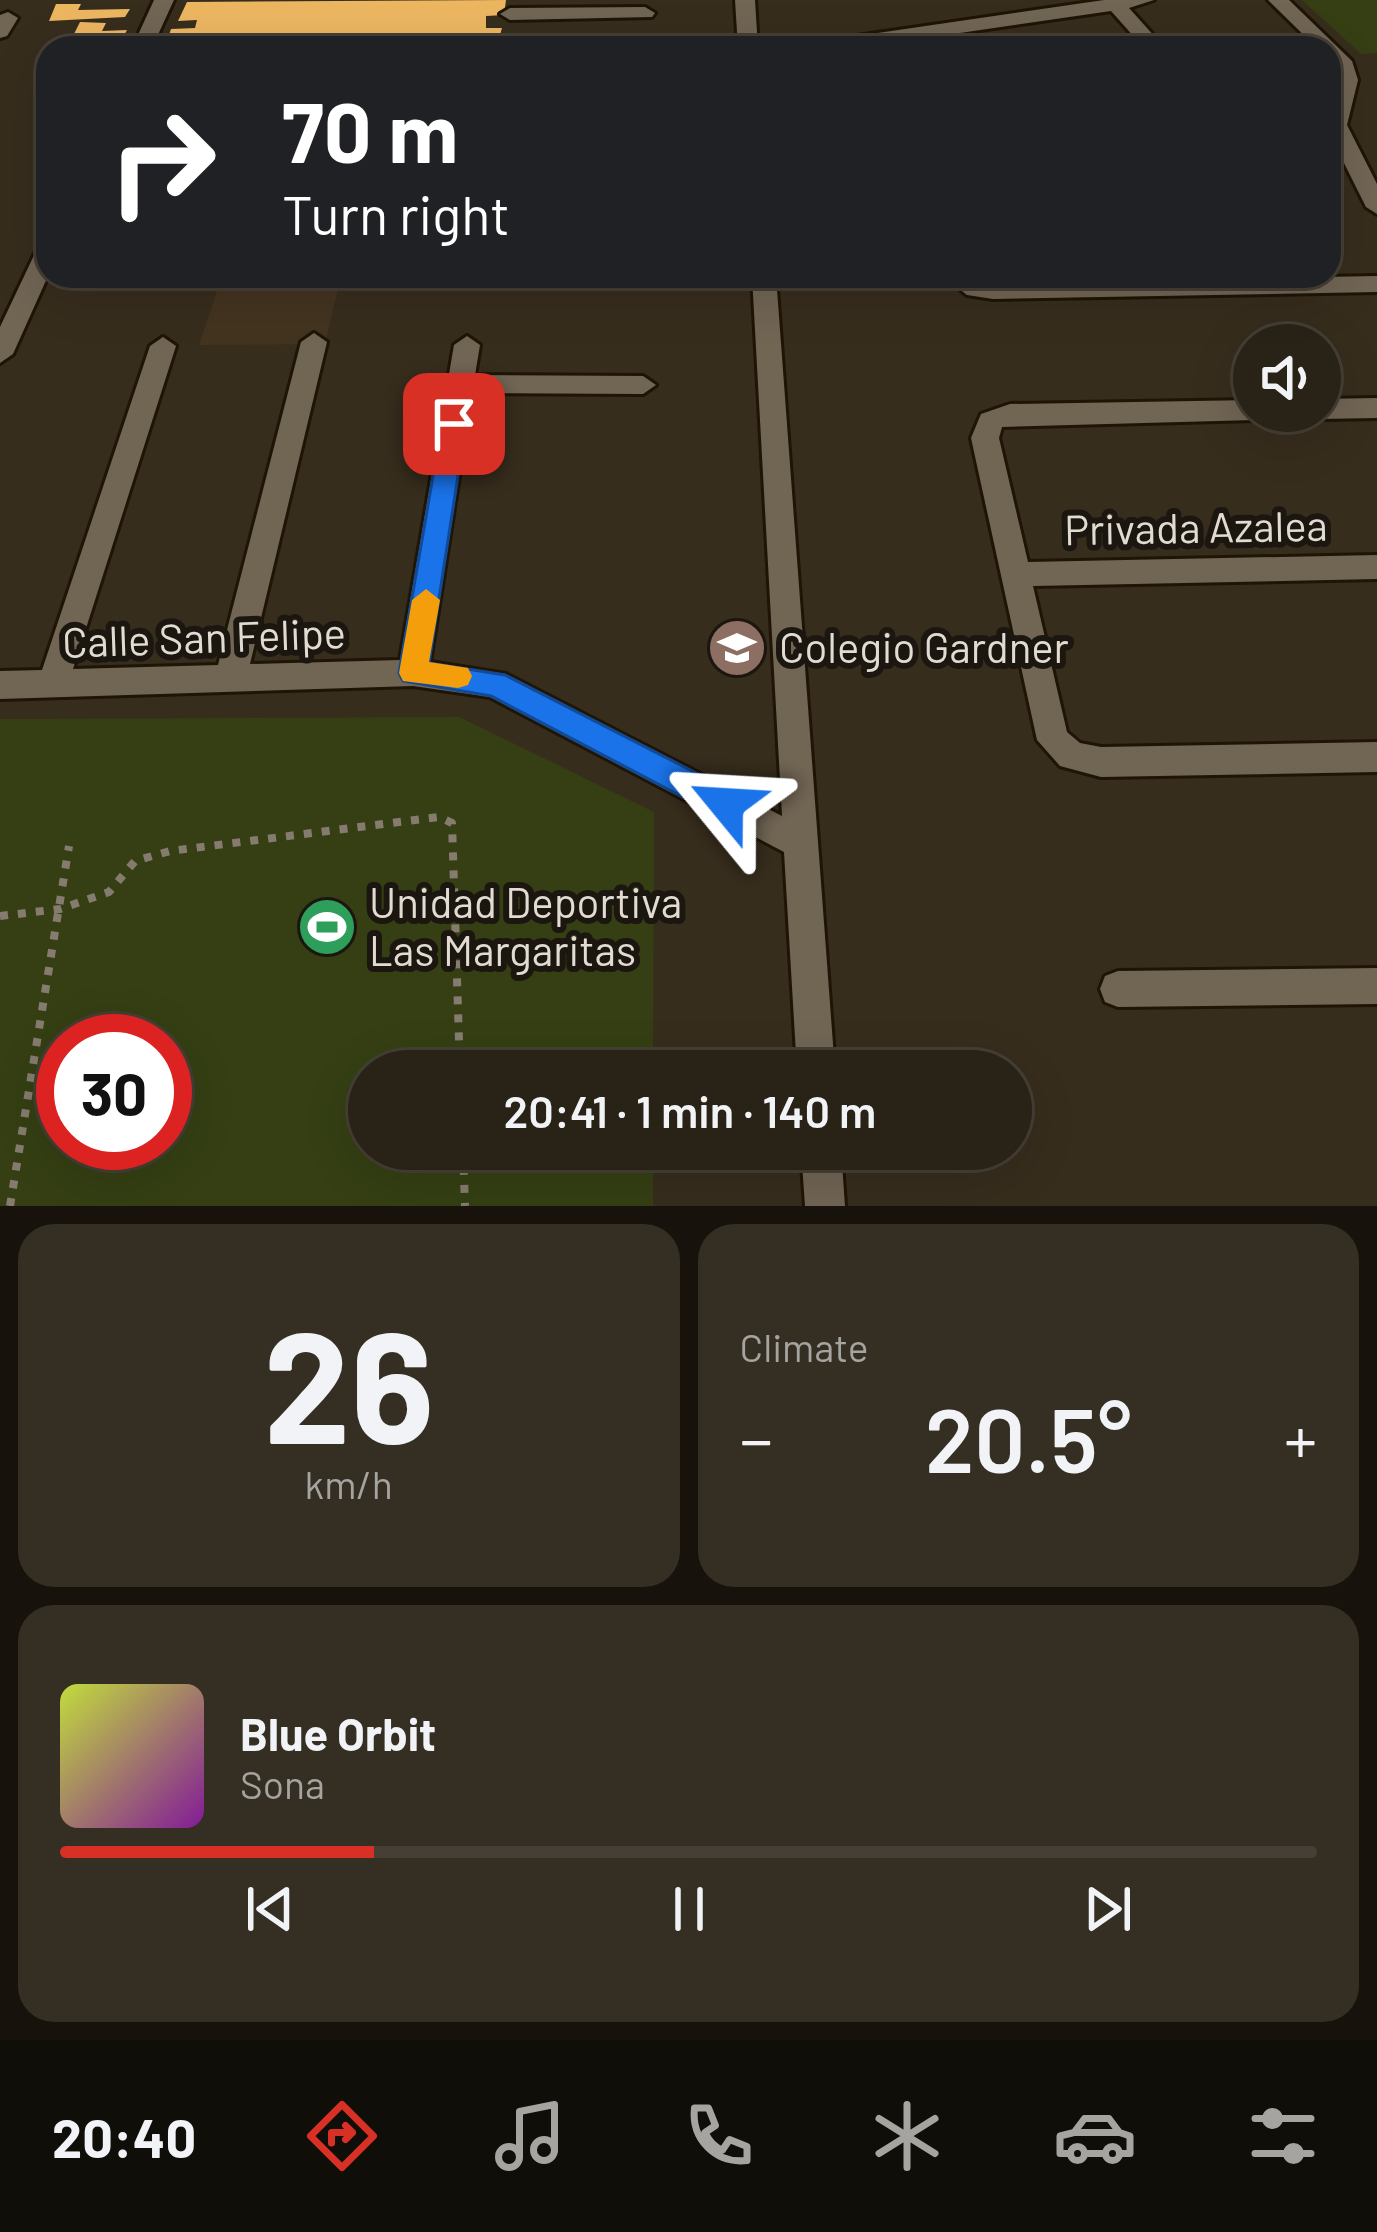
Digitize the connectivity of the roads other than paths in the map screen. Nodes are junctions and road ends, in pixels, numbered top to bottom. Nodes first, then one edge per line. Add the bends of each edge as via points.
1 (164, 0) edge
2 (745, 0) edge
3 (1144, 0) edge
4 (1278, 0) edge
5 (1115, 4) junction
6 (511, 7) edge
7 (645, 13) dead end
8 (148, 36) edge
9 (747, 36) edge
10 (898, 36) edge
11 (1144, 36) edge
12 (1316, 36) edge
13 (1341, 60) edge
14 (1341, 88) edge
15 (1377, 91) edge
16 (1341, 94) edge
17 (1341, 135) edge
18 (1377, 207) edge
19 (36, 276) edge
20 (1341, 283) edge
21 (1377, 284) edge
22 (765, 288) edge
23 (974, 288) edge
24 (1030, 288) edge
25 (314, 342) dead end
26 (2, 345) edge
27 (467, 345) dead end
28 (163, 346) dead end
29 (460, 384) junction
30 (644, 385) dead end
31 (1341, 409) edge
32 (1377, 409) edge
33 (1233, 410) edge
34 (1377, 566) edge
35 (1018, 574) junction
36 (413, 673) junction
37 (230, 681) junction
38 (52, 684) junction
39 (0, 685) edge
40 (1377, 757) edge
41 (803, 844) junction
42 (1377, 986) edge
43 (1118, 989) dead end
44 (816, 1050) edge
45 (822, 1170) edge
46 (824, 1206) edge

1 - 8 street
2 - 9 street
3 - 5 street
4 - 12 street
5 - 10 street
5 - 11 street
6 - 7 street
13 - 14 street via 1348,80
15 - 16 street
17 - 18 street
19 - 26 street
20 - 21 street
22 - 41 street
23 - 24 street
25 - 37 street
27 - 29 street
28 - 38 street
29 - 30 street
29 - 36 street
31 - 32 street
33 - 35 street via 1010,414 990,421 985,438
34 - 35 street, Privada Azalea
35 - 40 street via 1053,740 1072,756
36 - 37 street, Calle San Felipe
36 - 41 street, Calle San Felipe via 495,684
37 - 38 street, Calle San Felipe
38 - 39 street, Calle San Felipe
41 - 44 street
42 - 43 street
45 - 46 street

